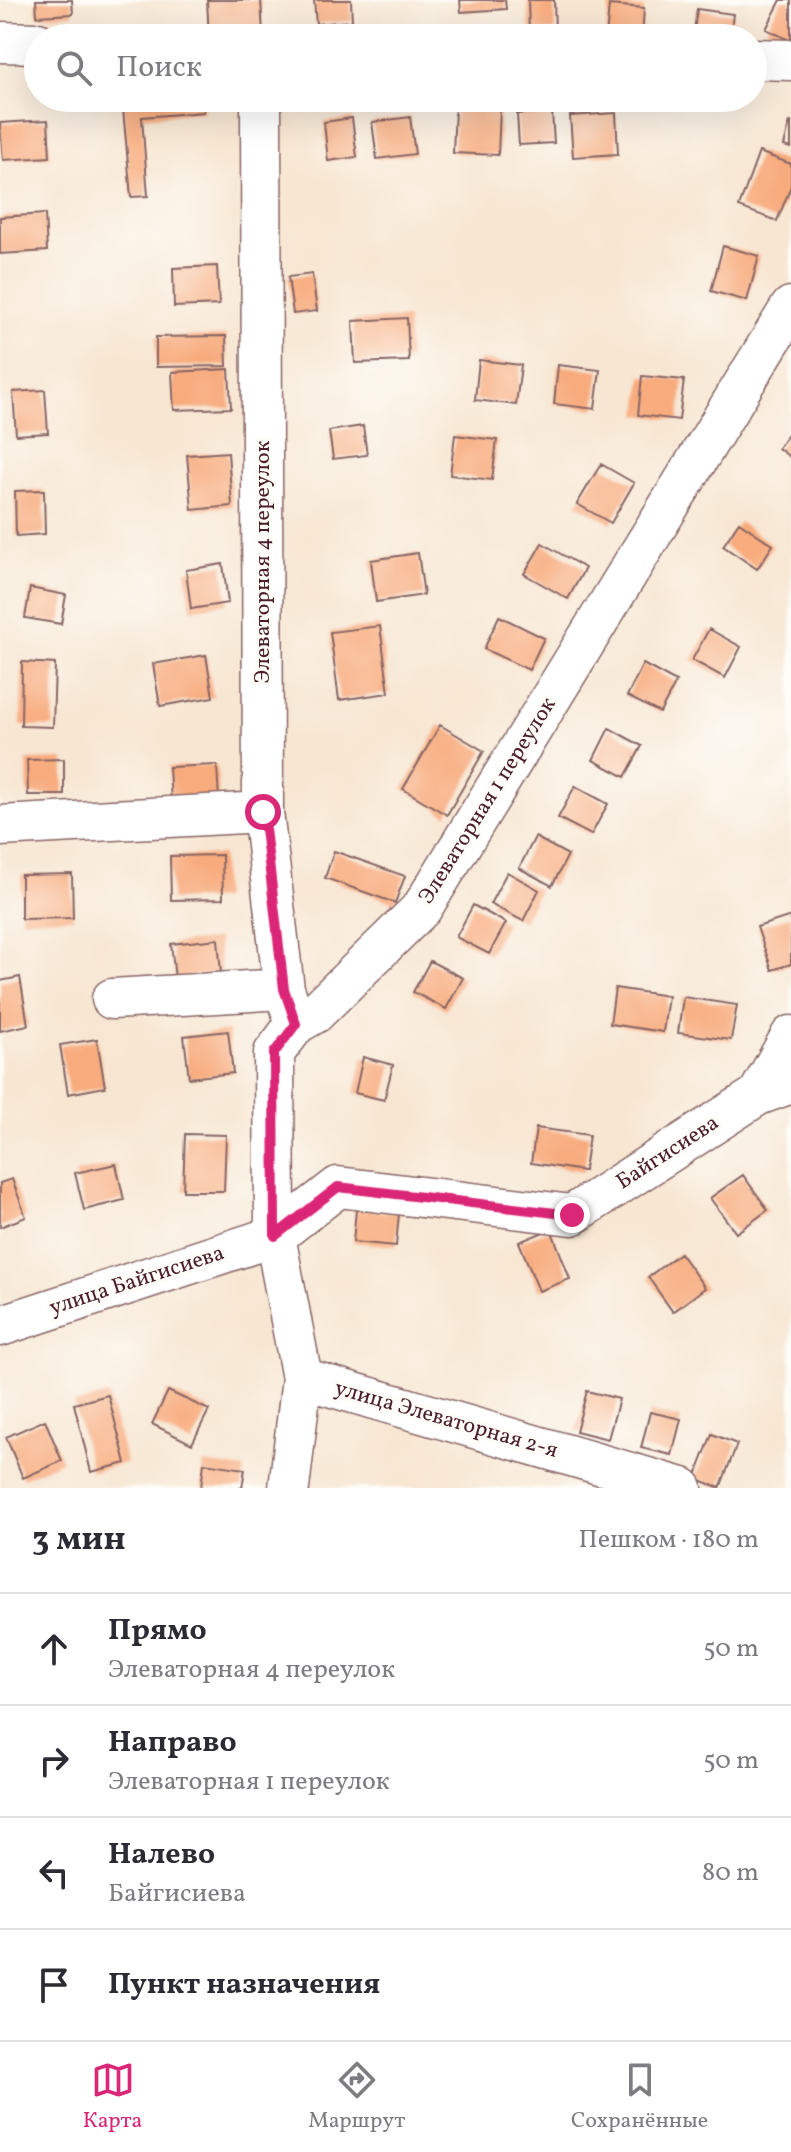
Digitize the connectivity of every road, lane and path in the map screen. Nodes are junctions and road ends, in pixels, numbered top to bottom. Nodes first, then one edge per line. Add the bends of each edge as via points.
1 (0, 42) edge
2 (24, 43) edge
3 (767, 59) edge
4 (791, 60) edge
5 (261, 112) edge
6 (791, 307) edge
7 (263, 812) junction
8 (0, 826) edge
9 (112, 999) dead end
10 (290, 1006) junction
11 (791, 1036) edge
12 (774, 1089) edge
13 (275, 1236) junction
14 (0, 1326) edge
15 (302, 1378) junction
16 (289, 1488) edge
17 (682, 1488) edge

1 - 2 street
3 - 4 street
5 - 7 street, Элеваторная 4 переулок
6 - 10 street, Элеваторная 1 переулок via 422,908 315,1013
7 - 8 street
7 - 10 street, Элеваторная 4 переулок
9 - 10 street
10 - 13 street, Элеваторная 1 переулок via 274,1053
11 - 12 street
12 - 13 street, Байгисиева via 572,1215 338,1187
13 - 14 street, улица Байгисиева
13 - 15 street, Элеваторная 1 переулок
15 - 16 street, Элеваторная 1 переулок
15 - 17 street, улица Элеваторная 2-я

